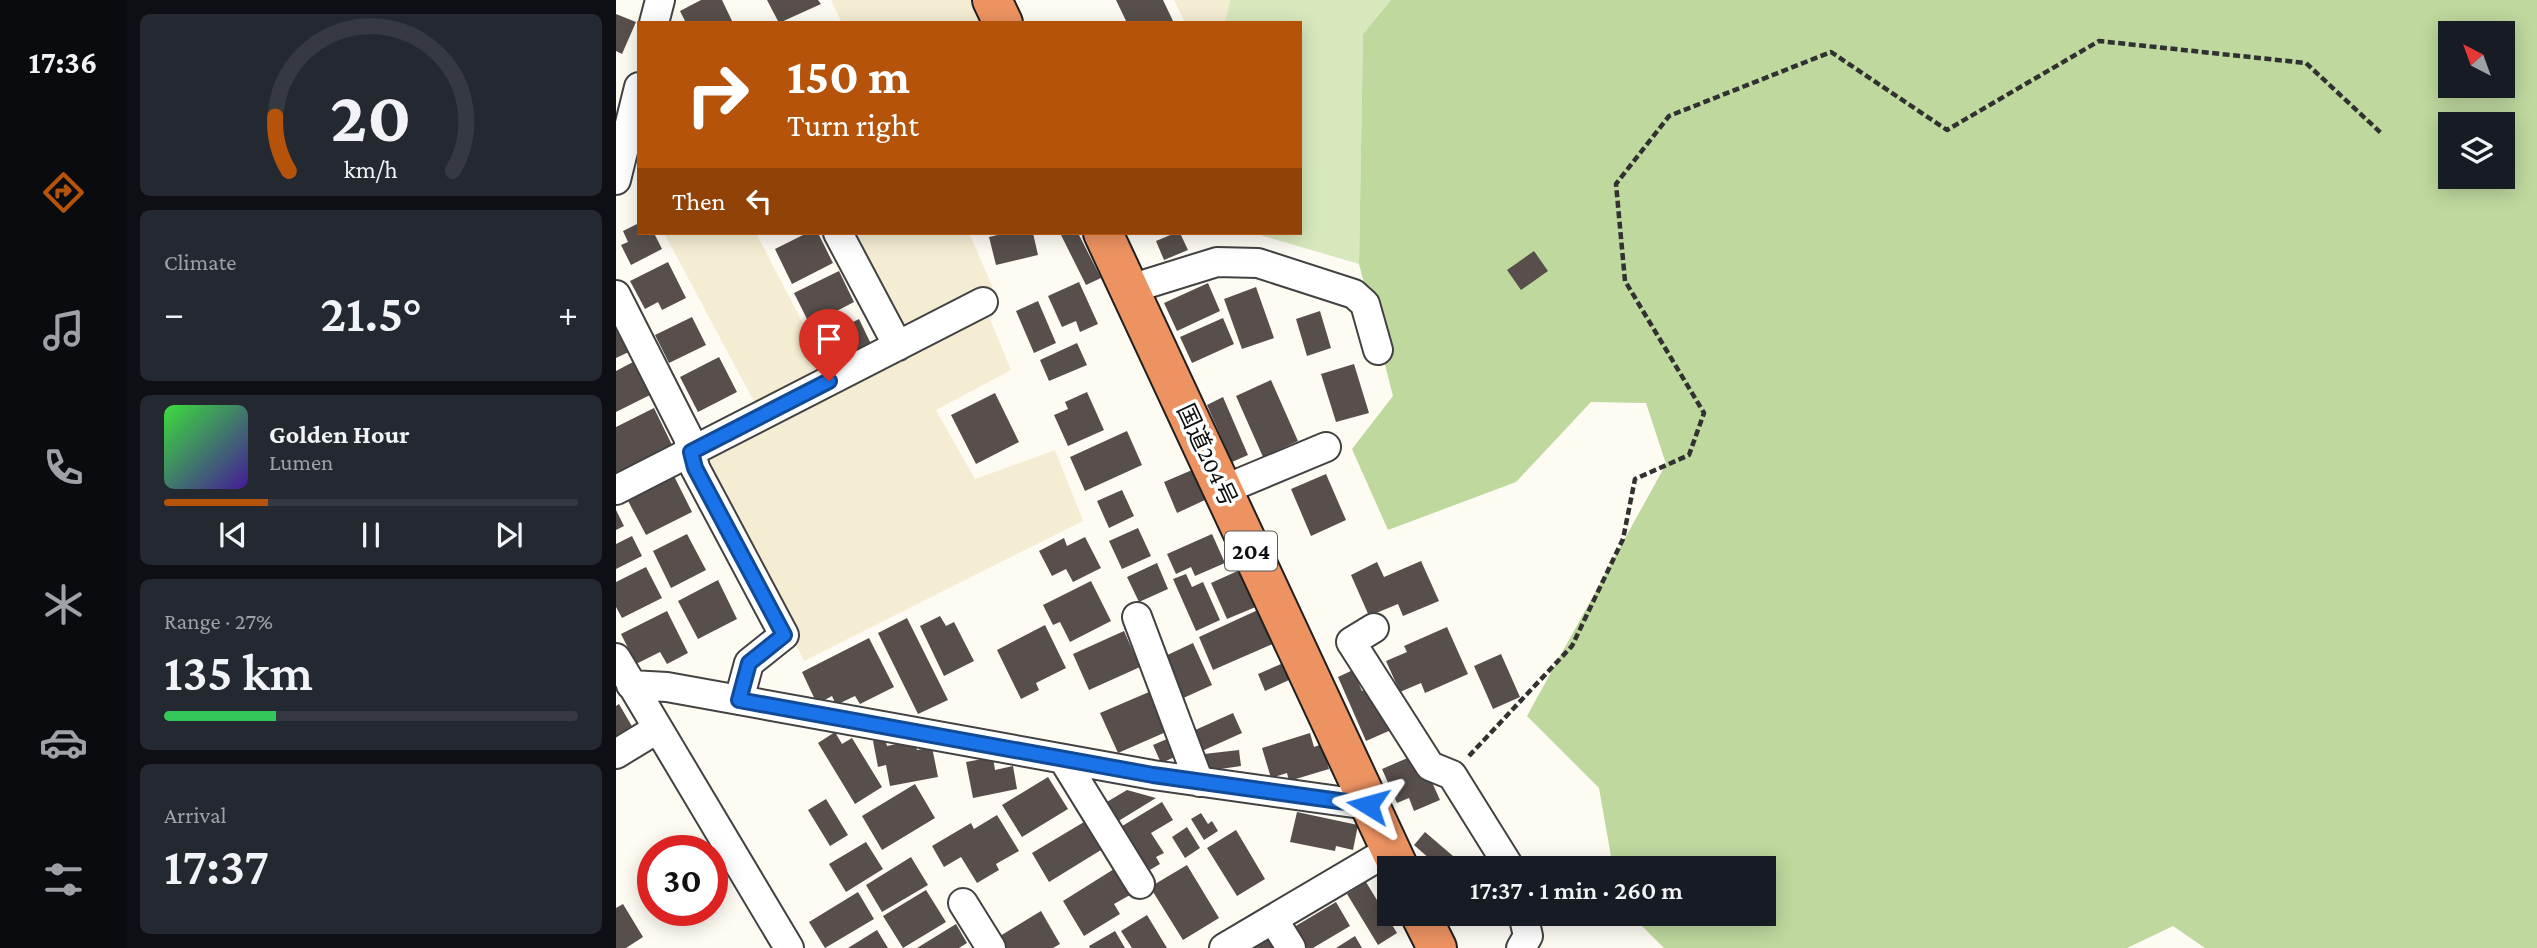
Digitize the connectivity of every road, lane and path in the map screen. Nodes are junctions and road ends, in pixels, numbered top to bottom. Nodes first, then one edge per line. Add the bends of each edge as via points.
1 (660, 0) edge
2 (992, 0) edge
3 (655, 21) edge
4 (1002, 21) edge
5 (630, 95) edge
6 (2381, 132) dead end
7 (616, 180) edge
8 (839, 235) edge
9 (1104, 235) edge
10 (1130, 289) junction
11 (616, 295) edge
12 (983, 302) dead end
13 (898, 346) junction
14 (1378, 350) dead end
15 (1326, 447) dead end
16 (691, 452) junction
17 (616, 490) edge
18 (1223, 490) junction
19 (1137, 617) dead end
20 (1374, 628) dead end
21 (616, 659) edge
22 (631, 685) junction
23 (739, 700) junction
24 (657, 729) junction
25 (616, 754) edge
26 (1063, 759) junction
27 (1452, 775) junction
28 (1199, 782) junction
29 (1368, 805) junction
30 (1393, 856) edge
31 (1503, 856) edge
32 (1377, 867) edge
33 (1140, 884) dead end
34 (963, 903) dead end
35 (1273, 919) junction
36 (1426, 926) edge
37 (1526, 926) edge
38 (789, 948) edge
39 (991, 948) edge
40 (1224, 948) edge
41 (1291, 948) edge
42 (1437, 948) edge
43 (1521, 948) edge

1 - 3 street
2 - 4 highway
5 - 7 street
6 - 27 path via 2305,63 2099,41 1947,130 1831,52 1669,116 1616,184 1625,281 1704,413 1689,455 1635,479 1623,539 1572,646
8 - 13 street
9 - 10 highway, 国道204号 / 204
10 - 14 street via 1217,262 1258,263 1354,294 1365,304
10 - 18 highway, 国道204号 / 204
11 - 16 street via 688,437
12 - 13 street
13 - 16 street
15 - 18 street
16 - 17 street
16 - 23 street via 695,468 784,635 749,663
18 - 29 highway, 国道204号 / 204
19 - 28 street
20 - 27 street via 1351,642 1430,766
21 - 22 street
22 - 23 street
22 - 24 street
23 - 26 street
24 - 25 street
24 - 38 street
26 - 28 street
26 - 33 street
27 - 31 street
28 - 29 street
29 - 30 highway, 国道204号 / 204
32 - 35 street
34 - 39 street
35 - 40 street
35 - 41 street
36 - 42 highway
37 - 43 street via 1528,936

